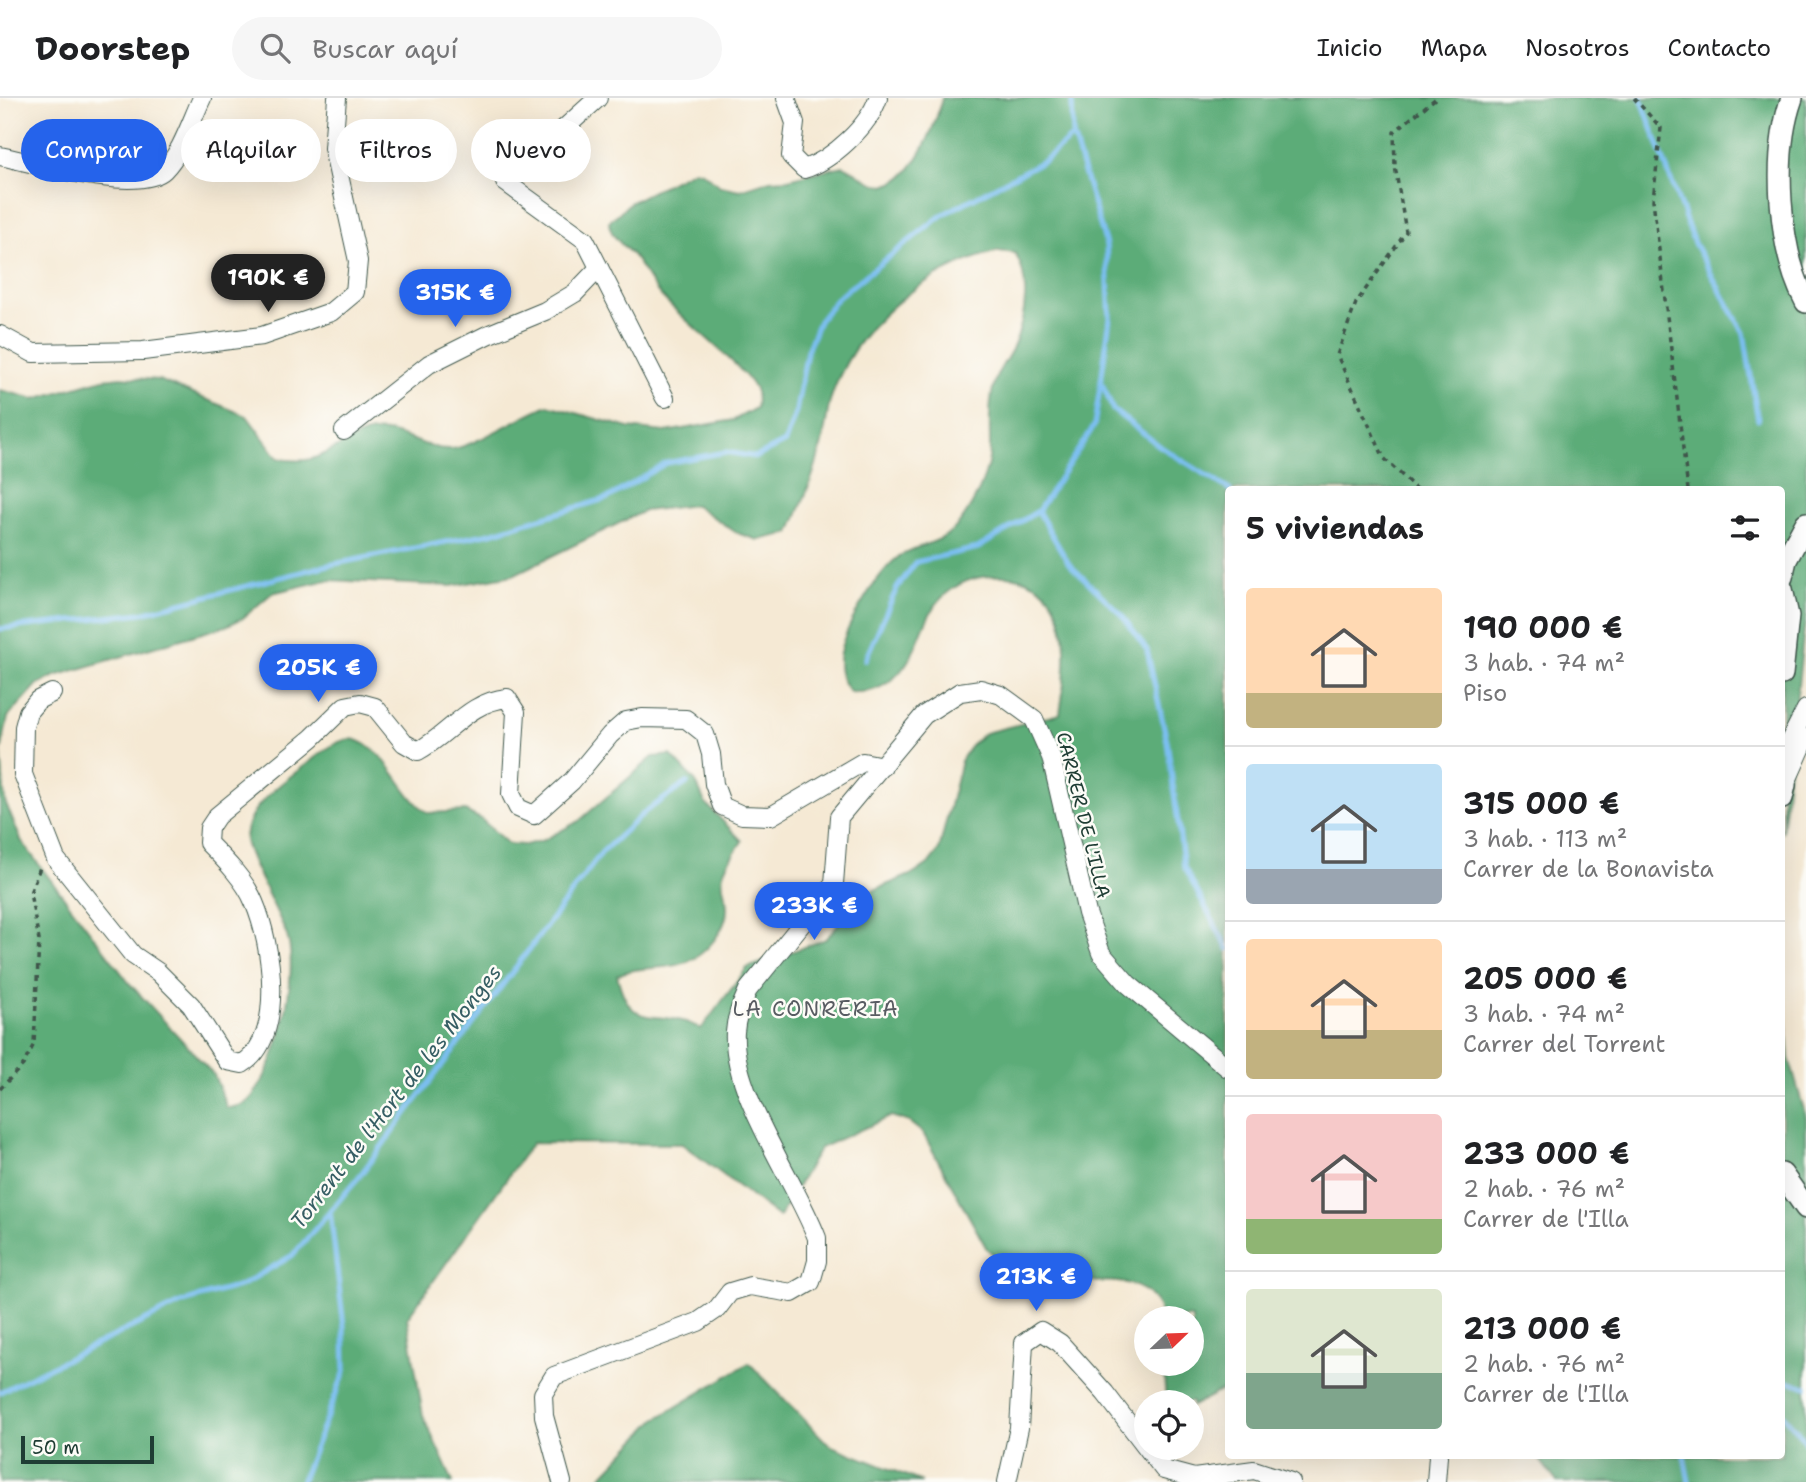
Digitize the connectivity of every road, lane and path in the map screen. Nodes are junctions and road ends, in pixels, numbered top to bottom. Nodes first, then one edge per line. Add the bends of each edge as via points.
1 (202, 98) edge
2 (337, 98) edge
3 (598, 98) edge
4 (786, 98) edge
5 (878, 98) edge
6 (1436, 98) edge
7 (1634, 98) edge
8 (1792, 98) edge
9 (0, 156) edge
10 (599, 268) junction
11 (1806, 302) edge
12 (0, 335) edge
13 (665, 398) dead end
14 (344, 431) dead end
15 (1413, 486) edge
16 (1688, 486) edge
17 (1806, 523) edge
18 (1785, 569) edge
19 (1785, 602) edge
20 (1785, 645) edge
21 (52, 694) dead end
22 (1806, 709) edge
23 (1806, 738) edge
24 (1785, 750) edge
25 (883, 766) junction
26 (1785, 781) edge
27 (56, 859) junction
28 (1225, 1065) edge
29 (0, 1089) edge
30 (1785, 1178) edge
31 (1806, 1208) edge
32 (1438, 1459) edge
33 (562, 1482) edge
34 (1007, 1482) edge
35 (1291, 1482) edge
36 (1436, 1482) edge

1 - 9 street via 171,161 158,175 107,177
2 - 12 street via 333,148 358,261 355,292 331,312 262,336 143,351 33,353
3 - 10 street via 505,182 585,240
4 - 5 street via 795,123 791,156 804,169 817,165 860,128
6 - 15 path via 1394,132 1406,232 1356,303 1337,355 1384,458
7 - 16 path via 1661,128 1653,200
8 - 11 street via 1781,188 1789,262
10 - 13 street
10 - 14 street via 575,293 545,311 429,364
17 - 18 street
19 - 20 street
21 - 27 street via 38,700 28,712 23,774
22 - 24 street
23 - 26 street
25 - 27 street via 863,762 771,816 743,815 722,806 705,734 686,719 642,718 626,721 610,735 572,781 534,816 517,808 511,794 516,712 507,698 478,705 418,751 404,743 374,707 360,703 345,706 217,816 209,828 208,843 255,903 271,969 266,1030 254,1057 242,1064 228,1061 191,1006 158,972 133,955
25 - 28 street, CARRER DE L'ILLA via 924,715 960,692 981,689 1001,695 1034,719 1051,757 1087,913 1101,953 1128,984
25 - 33 street, CARRER DE L'ILLA via 839,817 834,884 748,990 735,1032 737,1055 758,1119 817,1238 811,1282 792,1293 750,1286 730,1292 717,1309 698,1322 554,1376 543,1394 544,1416
27 - 29 path via 41,865 30,893 39,940 34,1044 23,1065
30 - 31 street
32 - 36 street
34 - 35 street via 1018,1428 1024,1343 1041,1331 1060,1343 1105,1393 1164,1470 1194,1478 1254,1470

